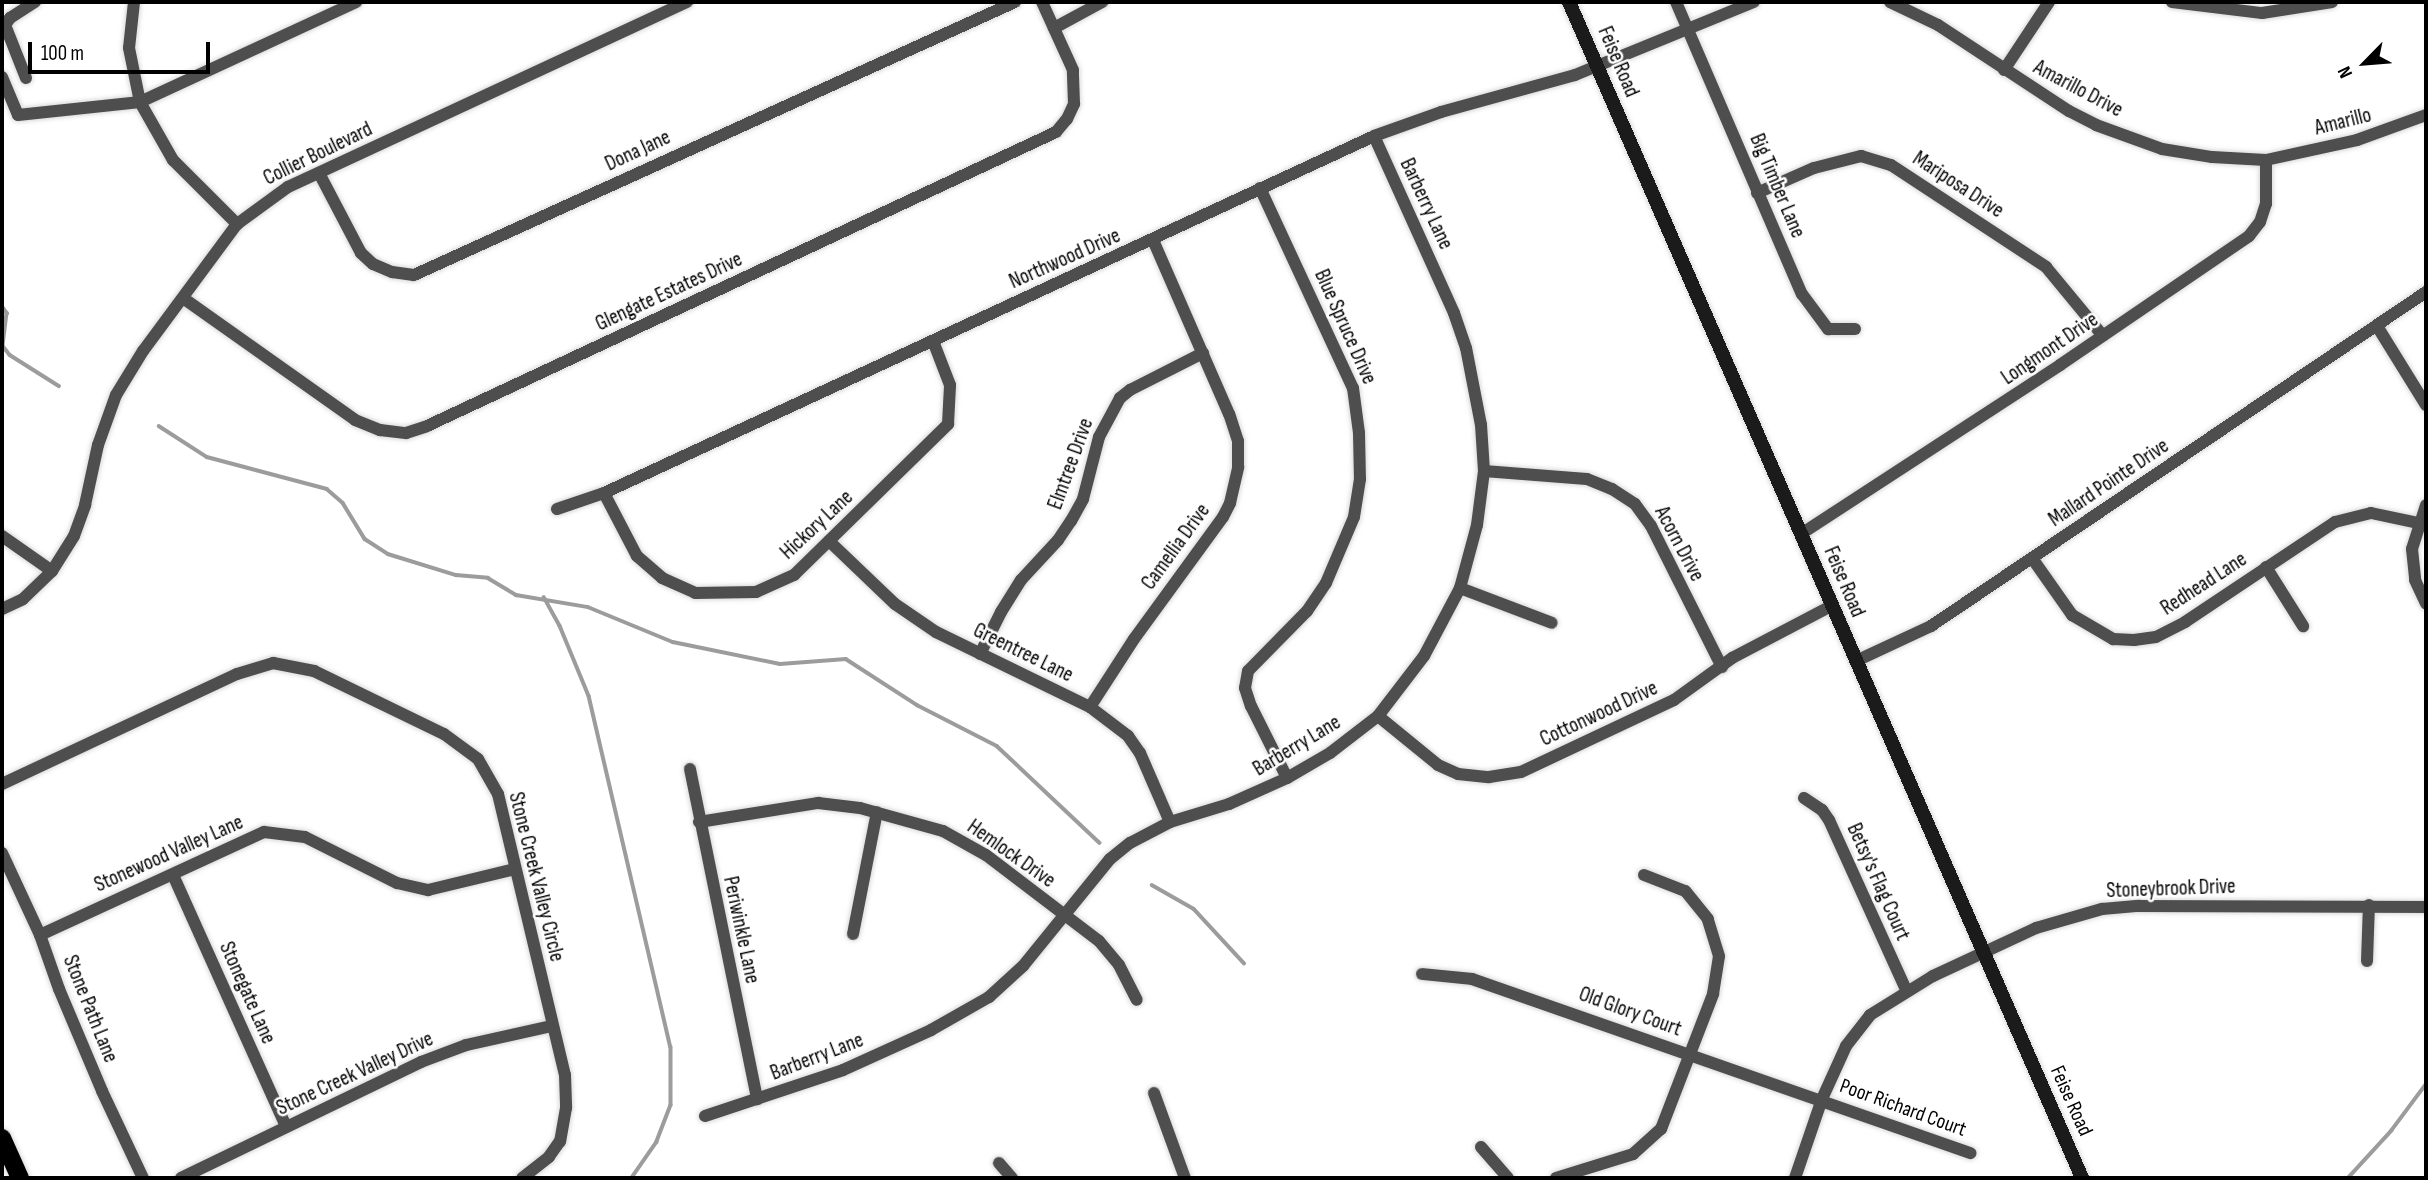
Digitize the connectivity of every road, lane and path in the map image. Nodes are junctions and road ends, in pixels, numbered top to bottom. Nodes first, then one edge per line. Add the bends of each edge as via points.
1 (36, 2) edge
2 (134, 2) edge
3 (356, 2) edge
4 (687, 2) edge
5 (1015, 2) edge
6 (1042, 2) edge
7 (1102, 2) edge
8 (1569, 2) edge
9 (1675, 2) edge
10 (1754, 2) edge
11 (1890, 2) edge
12 (2049, 2) edge
13 (2172, 2) edge
14 (2332, 2) edge
15 (2293, 6) edge
16 (1054, 28) junction
17 (1687, 28) junction
18 (1597, 65) junction
19 (2004, 70) junction
20 (2, 77) edge
21 (26, 78) dead end
22 (140, 102) junction
23 (2426, 115) edge
24 (1374, 136) junction
25 (2266, 160) junction
26 (319, 173) junction
27 (1261, 188) junction
28 (1757, 193) junction
29 (237, 224) junction
30 (1153, 240) junction
31 (2426, 292) edge
32 (183, 298) junction
33 (2377, 326) junction
34 (1856, 328) dead end
35 (2103, 336) junction
36 (933, 341) junction
37 (1203, 354) junction
38 (2426, 405) edge
39 (1484, 471) junction
40 (604, 493) junction
41 (2426, 505) edge
42 (557, 509) dead end
43 (2420, 523) junction
44 (1801, 534) junction
45 (2, 536) edge
46 (829, 541) junction
47 (2032, 558) junction
48 (2266, 567) junction
49 (52, 571) junction
50 (1460, 588) junction
51 (2426, 604) edge
52 (1831, 606) junction
53 (2, 609) edge
54 (1552, 623) dead end
55 (2303, 626) dead end
56 (980, 654) junction
57 (1856, 661) junction
58 (1722, 667) junction
59 (1090, 707) junction
60 (1378, 716) junction
61 (690, 769) dead end
62 (1287, 778) junction
63 (2, 784) edge
64 (1804, 798) dead end
65 (877, 812) junction
66 (699, 822) junction
67 (1170, 822) junction
68 (2, 853) edge
69 (515, 869) junction
70 (173, 875) junction
71 (1644, 875) dead end
72 (2369, 905) junction
73 (2426, 907) edge
74 (1064, 914) junction
75 (853, 934) dead end
76 (40, 935) junction
77 (1983, 953) junction
78 (2367, 961) dead end
79 (1422, 974) dead end
80 (1906, 990) junction
81 (1137, 1000) dead end
82 (552, 1026) junction
83 (1690, 1054) junction
84 (1154, 1093) dead end
85 (757, 1099) junction
86 (1822, 1099) junction
87 (705, 1116) dead end
88 (286, 1126) junction
89 (2, 1138) edge
90 (1481, 1147) dead end
91 (1970, 1153) dead end
92 (999, 1163) dead end
93 (20, 1178) edge
94 (143, 1178) edge
95 (181, 1178) edge
96 (522, 1178) edge
97 (1012, 1178) edge
98 (1185, 1178) edge
99 (1508, 1178) edge
100 (1556, 1178) edge
101 (1795, 1178) edge
102 (2082, 1178) edge

1 - 21 street via 5,25
2 - 22 street via 129,48
3 - 22 street
4 - 26 street, Collier Boulevard
5 - 26 street, Dona Jane via 414,275 392,272 361,253
6 - 16 street, Glengate Estates Drive
7 - 16 street
8 - 18 main road, Feise Road
9 - 17 street, Big Timber Lane
10 - 17 street
11 - 19 street, Amarillo Drive via 1938,25
12 - 19 street
13 - 15 street via 2262,13
14 - 15 street
16 - 32 street, Glengate Estates Drive via 1073,70 1076,96 1056,132 405,432 380,430 355,419
17 - 18 street
17 - 28 street, Big Timber Lane
18 - 24 street, Northwood Drive
18 - 44 main road, Feise Road
19 - 25 street, Amarillo Drive via 2096,125 2162,149 2212,158
20 - 22 street via 18,115
22 - 29 street via 173,160
23 - 25 street, Amarillo via 2357,140
24 - 27 street, Northwood Drive
24 - 39 street, Barberry Lane via 1458,324 1481,425
25 - 35 street, Longmont Drive via 2266,204 2249,236
26 - 29 street, Collier Boulevard via 274,194
27 - 30 street, Northwood Drive
27 - 62 street, Blue Spruce Drive via 1353,388 1359,433 1360,479 1354,517 1326,583 1307,611 1248,671 1245,688 1251,706
28 - 34 street, Big Timber Lane via 1802,294 1822,324 1837,331
28 - 35 street, Mariposa Drive via 1814,168 1861,156 1891,165 2046,267
29 - 32 street, Collier Boulevard
30 - 36 street, Northwood Drive
30 - 37 street, Camellia Drive
31 - 33 street, Mallard Pointe Drive
32 - 49 street, Collier Boulevard via 116,395 74,536
33 - 38 street
33 - 47 street, Mallard Pointe Drive
35 - 44 street, Longmont Drive
36 - 40 street, Northwood Drive
36 - 46 street, Hickory Lane via 950,385 948,424
37 - 56 street, Elmtree Drive via 1120,398 1099,437 1083,499 1071,521 1021,580
37 - 59 street, Camellia Drive via 1238,442 1230,503
39 - 50 street, Barberry Lane via 1477,525
39 - 58 street, Acorn Drive via 1587,479 1635,504 1651,526
40 - 42 street, Northwood Drive
40 - 46 street, Hickory Lane via 637,556 662,578 695,593 756,592 794,575
41 - 43 street
43 - 48 street, Redhead Lane via 2371,513 2335,522
43 - 51 street via 2412,549 2415,580
44 - 52 main road, Feise Road
45 - 49 street
46 - 56 street, Greentree Lane via 895,604
47 - 48 street, Redhead Lane via 2072,615 2113,639 2134,640 2156,637 2185,622
47 - 57 street, Mallard Pointe Drive via 1931,626
48 - 55 street
49 - 53 street, Collier Boulevard via 23,599
50 - 54 street
50 - 60 street, Barberry Lane via 1424,656
52 - 57 main road, Feise Road
52 - 58 street, Cottonwood Drive via 1789,625
56 - 59 street, Greentree Lane
57 - 77 main road, Feise Road
58 - 60 street, Cottonwood Drive via 1674,700 1521,772 1489,777 1458,774 1438,765
59 - 67 street, Greentree Lane via 1128,736 1140,753
60 - 62 street, Barberry Lane
61 - 66 street, Periwinkle Lane
62 - 67 street, Barberry Lane via 1229,804
63 - 69 street, Stone Creek Valley Circle via 237,674 273,663 294,664 444,734 478,759 498,794
64 - 80 street, Betsy's Flag Court via 1829,820
65 - 66 street, Hemlock Drive via 818,803
65 - 74 street, Hemlock Drive via 943,831 986,855
65 - 75 street
66 - 85 street, Periwinkle Lane
67 - 74 street, Barberry Lane via 1110,859
68 - 76 street, Stone Path Lane
69 - 70 street, Stonewood Valley Lane via 428,890 397,883 305,837 264,832
69 - 82 street, Stone Creek Valley Circle
70 - 76 street, Stonewood Valley Lane
70 - 88 street, Stonegate Lane
71 - 83 street via 1685,891 1708,919 1718,946 1719,971
72 - 73 street, Stoneybrook Drive
72 - 77 street, Stoneybrook Drive via 2102,909 2036,928
72 - 78 street
74 - 81 street, Hemlock Drive via 1112,957
74 - 85 street, Barberry Lane via 1023,966 989,997 931,1030 843,1070
76 - 94 street, Stone Path Lane via 59,989
77 - 80 street, Stoneybrook Drive
77 - 102 main road, Feise Road
79 - 83 street, Old Glory Court via 1472,979
80 - 86 street, Stoneybrook Drive via 1870,1014 1856,1030
82 - 88 street, Stone Creek Valley Drive via 467,1045 421,1062
82 - 96 street, Stone Creek Valley Circle via 565,1075 560,1141 549,1157
83 - 86 street, Old Glory Court
83 - 100 street via 1661,1129 1652,1139 1633,1154
84 - 98 street
85 - 87 street, Barberry Lane
86 - 91 street, Poor Richard Court
86 - 101 street, Stoneybrook Drive
88 - 95 street, Stone Creek Valley Drive
89 - 93 main road
90 - 99 street
92 - 97 street

